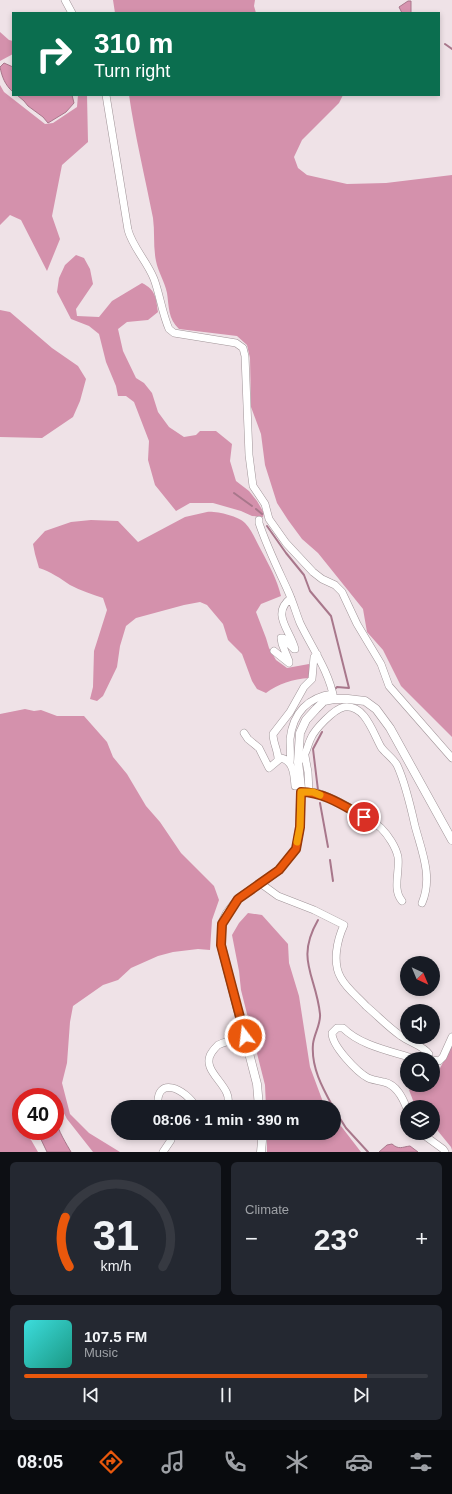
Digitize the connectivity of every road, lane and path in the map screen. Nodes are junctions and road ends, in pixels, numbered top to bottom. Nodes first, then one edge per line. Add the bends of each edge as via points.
1 (65, 0) edge
2 (71, 12) edge
3 (106, 96) edge
4 (259, 520) dead end
5 (291, 598) junction
6 (274, 651) dead end
7 (317, 654) junction
8 (334, 696) junction
9 (244, 733) dead end
10 (452, 758) edge
11 (278, 759) junction
12 (298, 760) junction
13 (302, 790) junction
14 (452, 840) edge
15 (260, 883) junction
16 (402, 901) dead end
17 (422, 903) dead end
18 (245, 1036) junction
19 (452, 1037) edge
20 (428, 1052) edge
21 (400, 1054) edge
22 (440, 1060) edge
23 (158, 1100) edge
24 (191, 1100) edge
25 (228, 1100) edge
26 (258, 1100) edge
27 (403, 1100) edge
28 (171, 1140) edge
29 (262, 1140) edge
30 (431, 1140) edge
31 (163, 1152) edge
32 (261, 1152) edge
33 (445, 1152) edge

1 - 2 street
3 - 10 street via 128,230 133,245 154,279 169,329 174,333 236,343 243,348 253,486 265,504 269,519 286,544 310,569 342,592 357,624 381,664 389,686
4 - 5 street via 270,554
5 - 6 street via 283,606 281,614 295,649 281,638 288,663
5 - 7 street via 300,623
7 - 8 street
7 - 11 street via 314,657 312,679 273,734
8 - 12 street via 324,701 306,720 300,733
8 - 14 street via 365,701 376,709 390,728
9 - 11 street via 259,748 269,768
11 - 12 street
12 - 13 street
12 - 17 street via 311,737 327,718 338,710 352,708 364,715 382,748 396,764 424,852 426,894
13 - 15 street via 296,849 279,870
13 - 16 street via 328,798 380,828 398,855 397,893
15 - 18 street via 238,899 222,924 221,945
15 - 20 street via 278,896 344,925 337,944 337,968 341,978 387,1025
18 - 25 street via 217,1046 210,1054 210,1068 228,1095
18 - 26 street
19 - 22 street
21 - 27 street via 362,1042 343,1028 337,1028 332,1033 333,1041 348,1062 368,1078 393,1087
23 - 24 street via 161,1092 171,1087 186,1093
28 - 31 street
29 - 32 street
30 - 33 street

